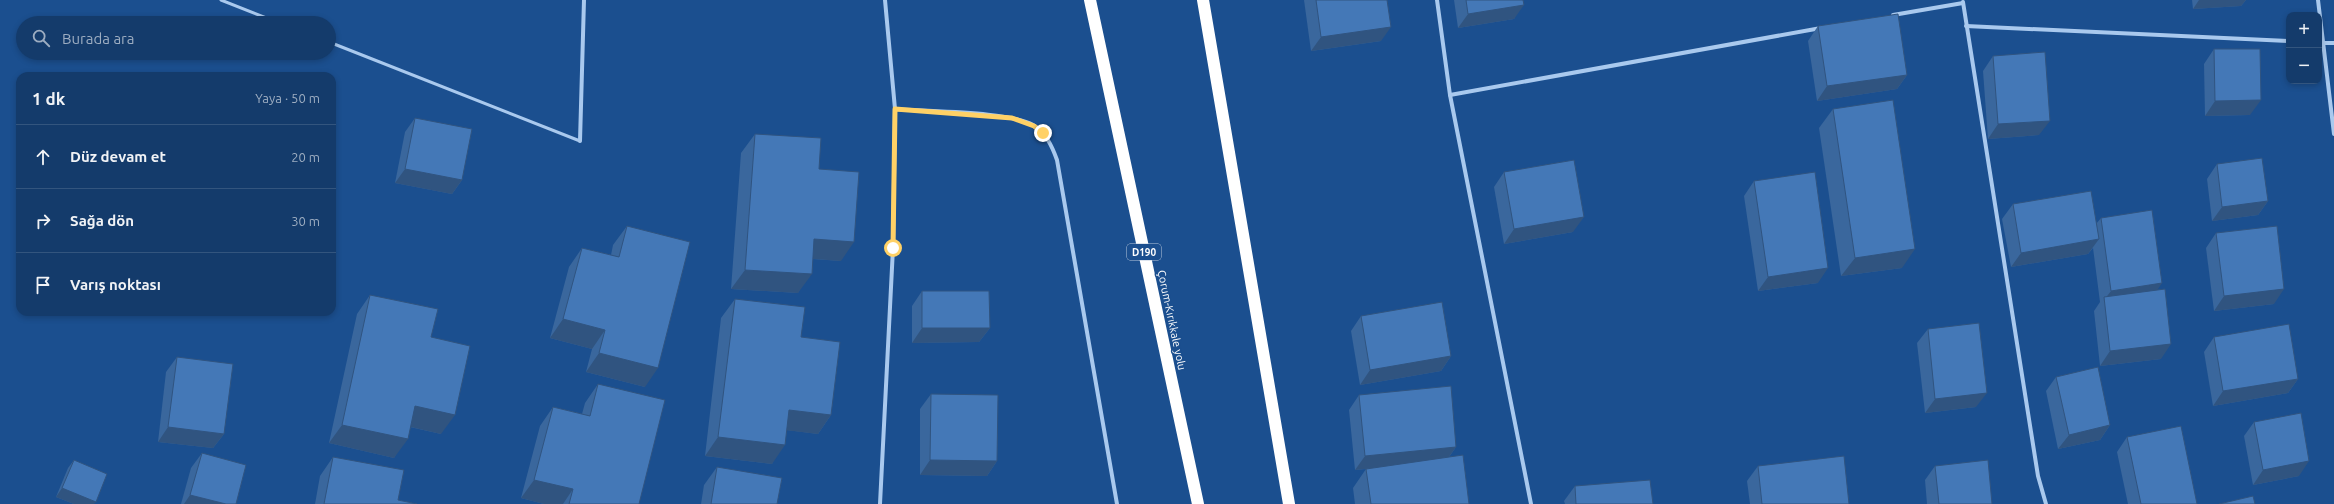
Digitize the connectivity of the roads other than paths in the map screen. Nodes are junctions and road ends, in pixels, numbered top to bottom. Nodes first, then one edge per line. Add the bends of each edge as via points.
1 (221, 0) edge
2 (584, 0) edge
3 (884, 0) edge
4 (1090, 0) edge
5 (1203, 0) edge
6 (1437, 0) edge
7 (2318, 0) edge
8 (1963, 1) edge
9 (2319, 12) edge
10 (261, 16) edge
11 (1885, 17) edge
12 (1966, 26) junction
13 (1823, 28) edge
14 (2286, 41) edge
15 (2322, 43) edge
16 (2334, 43) edge
17 (336, 45) edge
18 (2322, 48) edge
19 (1450, 95) junction
20 (895, 109) junction
21 (2334, 134) edge
22 (580, 141) joint
23 (880, 504) edge
24 (1117, 504) edge
25 (1198, 504) edge
26 (1289, 504) edge
27 (1531, 504) edge
28 (2046, 504) edge

1 - 10 lane
2 - 22 street
3 - 20 street
4 - 25 highway, Çorum-Kırıkkale yolu / D190
5 - 26 highway
6 - 19 street
7 - 9 street
8 - 11 street
8 - 12 street
12 - 14 street
12 - 28 street via 2038,476
13 - 19 street
15 - 16 street
17 - 22 lane
18 - 21 street
19 - 27 street
20 - 23 street via 892,263
20 - 24 street via 1012,118 1034,126 1052,146 1057,160

